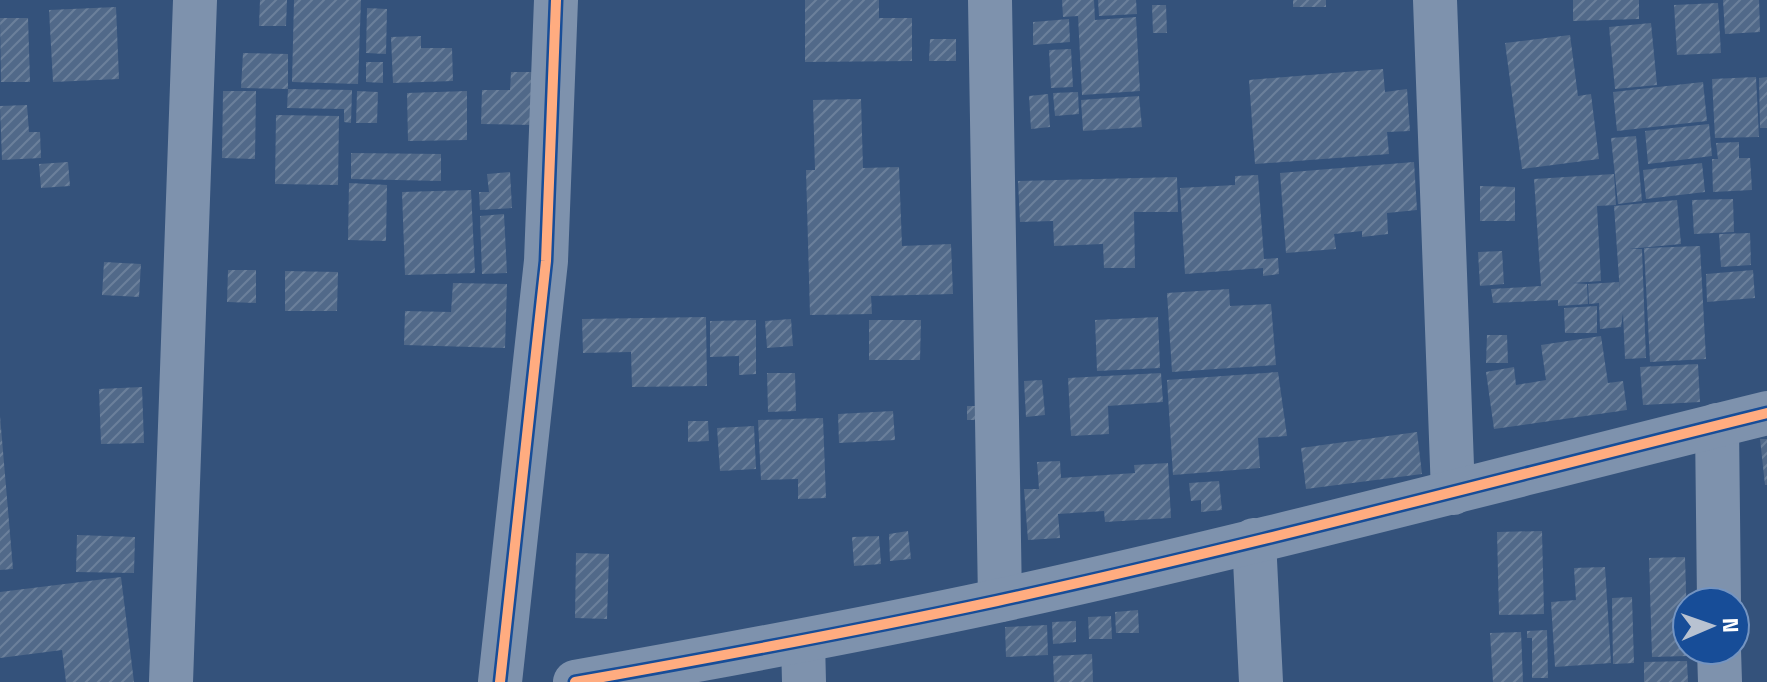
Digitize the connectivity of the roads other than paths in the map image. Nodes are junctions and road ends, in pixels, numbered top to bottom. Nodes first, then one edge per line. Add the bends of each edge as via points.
1 (195, 0) edge
2 (556, 0) edge
3 (990, 0) edge
4 (1435, 0) edge
5 (1767, 413) edge
6 (1717, 425) junction
7 (1453, 493) junction
8 (1254, 540) junction
9 (1719, 586) edge
10 (1000, 600) junction
11 (804, 662) edge
12 (171, 682) edge
13 (500, 682) edge
14 (575, 682) edge
15 (1261, 682) edge

1 - 12 street
2 - 13 street via 546,261
3 - 10 street
4 - 7 street
5 - 6 street
6 - 7 street
6 - 9 street
7 - 8 street
8 - 10 street
8 - 15 street
10 - 11 street
11 - 14 street

